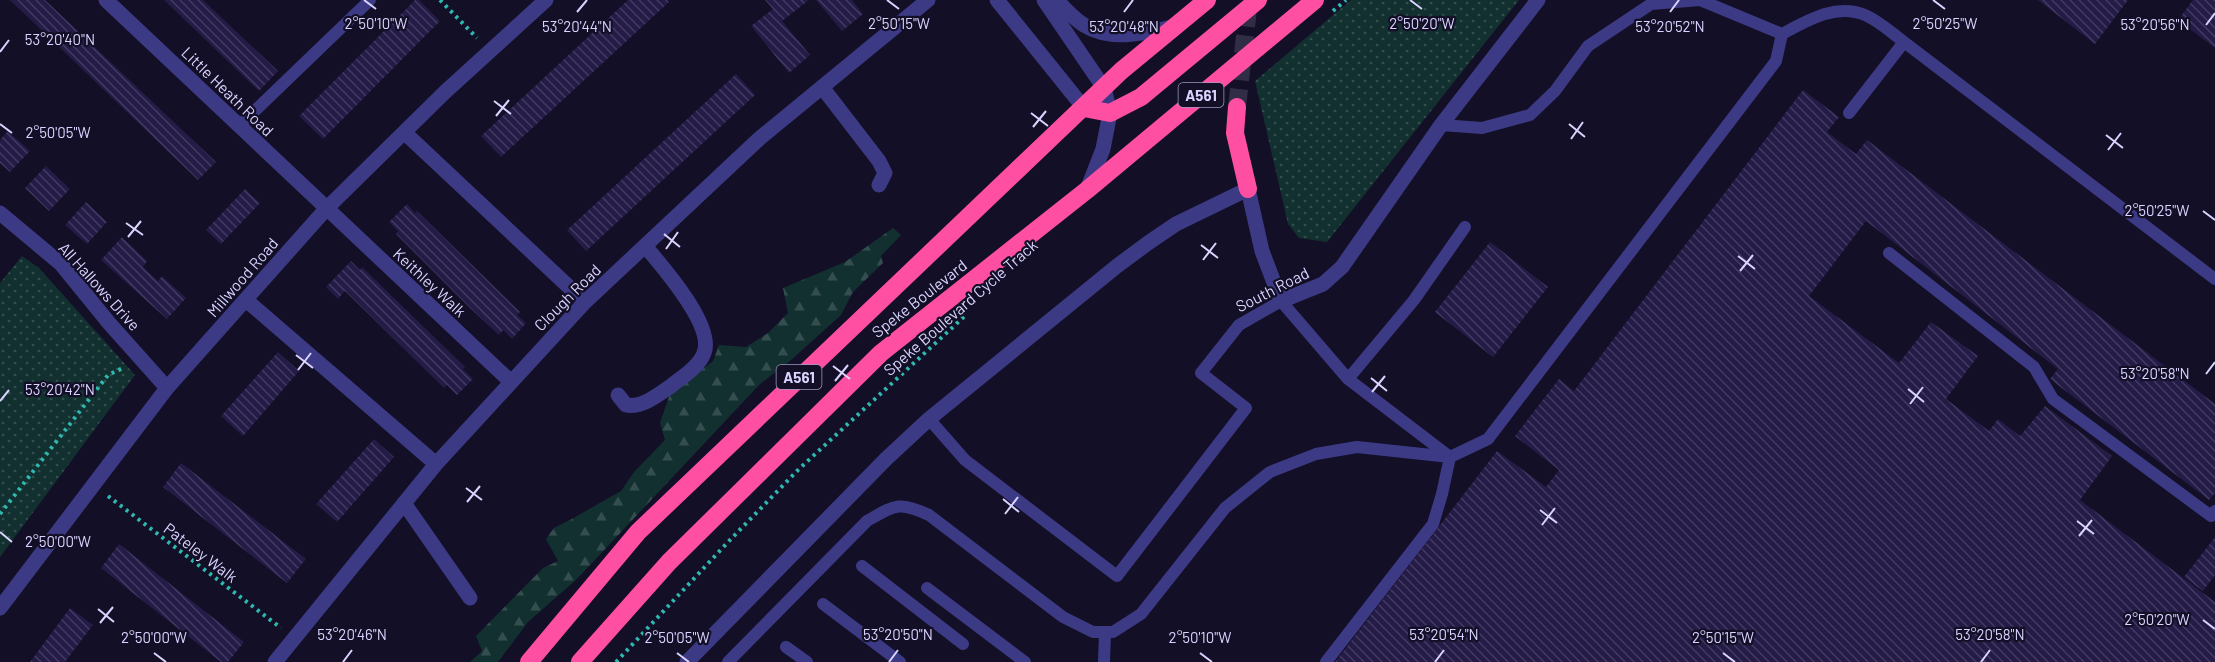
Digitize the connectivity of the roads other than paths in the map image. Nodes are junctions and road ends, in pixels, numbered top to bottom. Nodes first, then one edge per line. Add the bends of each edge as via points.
1 (106, 0) edge
2 (370, 0) edge
3 (546, 0) edge
4 (928, 0) edge
5 (997, 0) edge
6 (1044, 0) edge
7 (1056, 0) edge
8 (1207, 0) edge
9 (1258, 0) edge
10 (1315, 0) edge
11 (1538, 0) edge
12 (1176, 26) junction
13 (1782, 34) junction
14 (1904, 42) junction
15 (822, 87) junction
16 (1104, 88) junction
17 (1237, 107) tunnel mouth
18 (1084, 108) junction
19 (1849, 113) dead end
20 (1110, 114) junction
21 (1442, 125) junction
22 (239, 126) junction
23 (405, 133) junction
24 (879, 184) dead end
25 (1248, 189) junction
26 (1087, 190) junction
27 (326, 209) junction
28 (0, 213) edge
29 (1466, 227) dead end
30 (645, 246) junction
31 (1889, 254) dead end
32 (2215, 279) edge
33 (246, 300) junction
34 (585, 302) junction
35 (1281, 302) junction
36 (1348, 380) junction
37 (510, 381) junction
38 (167, 388) junction
39 (618, 394) dead end
40 (929, 419) junction
41 (1450, 457) junction
42 (436, 464) junction
43 (404, 503) junction
44 (2215, 511) edge
45 (862, 566) dead end
46 (927, 588) dead end
47 (470, 598) dead end
48 (823, 604) dead end
49 (0, 608) edge
50 (1105, 632) junction
51 (963, 644) dead end
52 (786, 646) dead end
53 (275, 662) edge
54 (529, 662) edge
55 (580, 662) edge
56 (687, 662) edge
57 (728, 662) edge
58 (807, 662) edge
59 (900, 662) edge
60 (1025, 662) edge
61 (1104, 662) edge
62 (1326, 662) edge

1 - 22 street, Little Heath Road
2 - 22 lane
3 - 23 street, Millwood Road
4 - 15 street, Clough Road
5 - 18 street
6 - 16 street
7 - 12 street via 1085,26 1111,34 1144,33
8 - 12 highway, Speke Boulevard / A561
9 - 20 highway, A561 via 1141,97
10 - 26 highway, Speke Boulevard / A561
11 - 21 street, South Road
12 - 16 highway, Speke Boulevard / A561
13 - 14 lane via 1815,16 1842,10 1865,15
13 - 21 lane via 1700,0 1651,4 1588,46 1555,92 1530,114 1482,128
13 - 41 lane via 1776,61 1488,439
14 - 19 lane
14 - 32 lane
15 - 24 street via 879,161 885,173
15 - 30 street, Clough Road via 760,138
16 - 18 highway, Speke Boulevard / A561
16 - 20 street
17 - 25 highway via 1235,133
18 - 20 highway
18 - 54 highway, Speke Boulevard / A561 via 638,532
20 - 26 street via 1103,149
21 - 35 street, South Road via 1342,267 1323,284
22 - 27 street, Little Heath Road
23 - 27 street, Millwood Road
23 - 34 street
25 - 35 street via 1262,251
25 - 40 street via 1176,224 1148,243
26 - 55 highway, Speke Boulevard / A561 via 881,353 669,562
27 - 33 street, Millwood Road
27 - 37 street, Keithley Walk
28 - 38 street, All Hallows Drive via 61,264
29 - 36 lane via 1414,300
30 - 34 street, Clough Road
30 - 39 street via 682,290 706,340 705,352 681,378 635,407 626,405
31 - 44 lane via 2034,367 2053,399 2211,516
33 - 38 street, Millwood Road
33 - 42 street
34 - 37 street, Clough Road
35 - 36 lane
35 - 40 lane, South Road via 1239,325 1202,373 1246,408 1117,576 965,460
36 - 41 lane
37 - 42 street, Clough Road
38 - 49 street, Millwood Road
40 - 56 street
41 - 50 lane via 1358,447 1316,454 1270,472 1225,508 1141,614 1113,632
41 - 62 lane via 1433,524
42 - 43 street, Clough Road
43 - 47 street
43 - 53 street, Clough Road
45 - 51 lane
46 - 60 lane
48 - 59 lane
50 - 57 lane via 1093,632 1063,617 929,515 915,508 894,506 867,521
50 - 61 lane
52 - 58 lane

